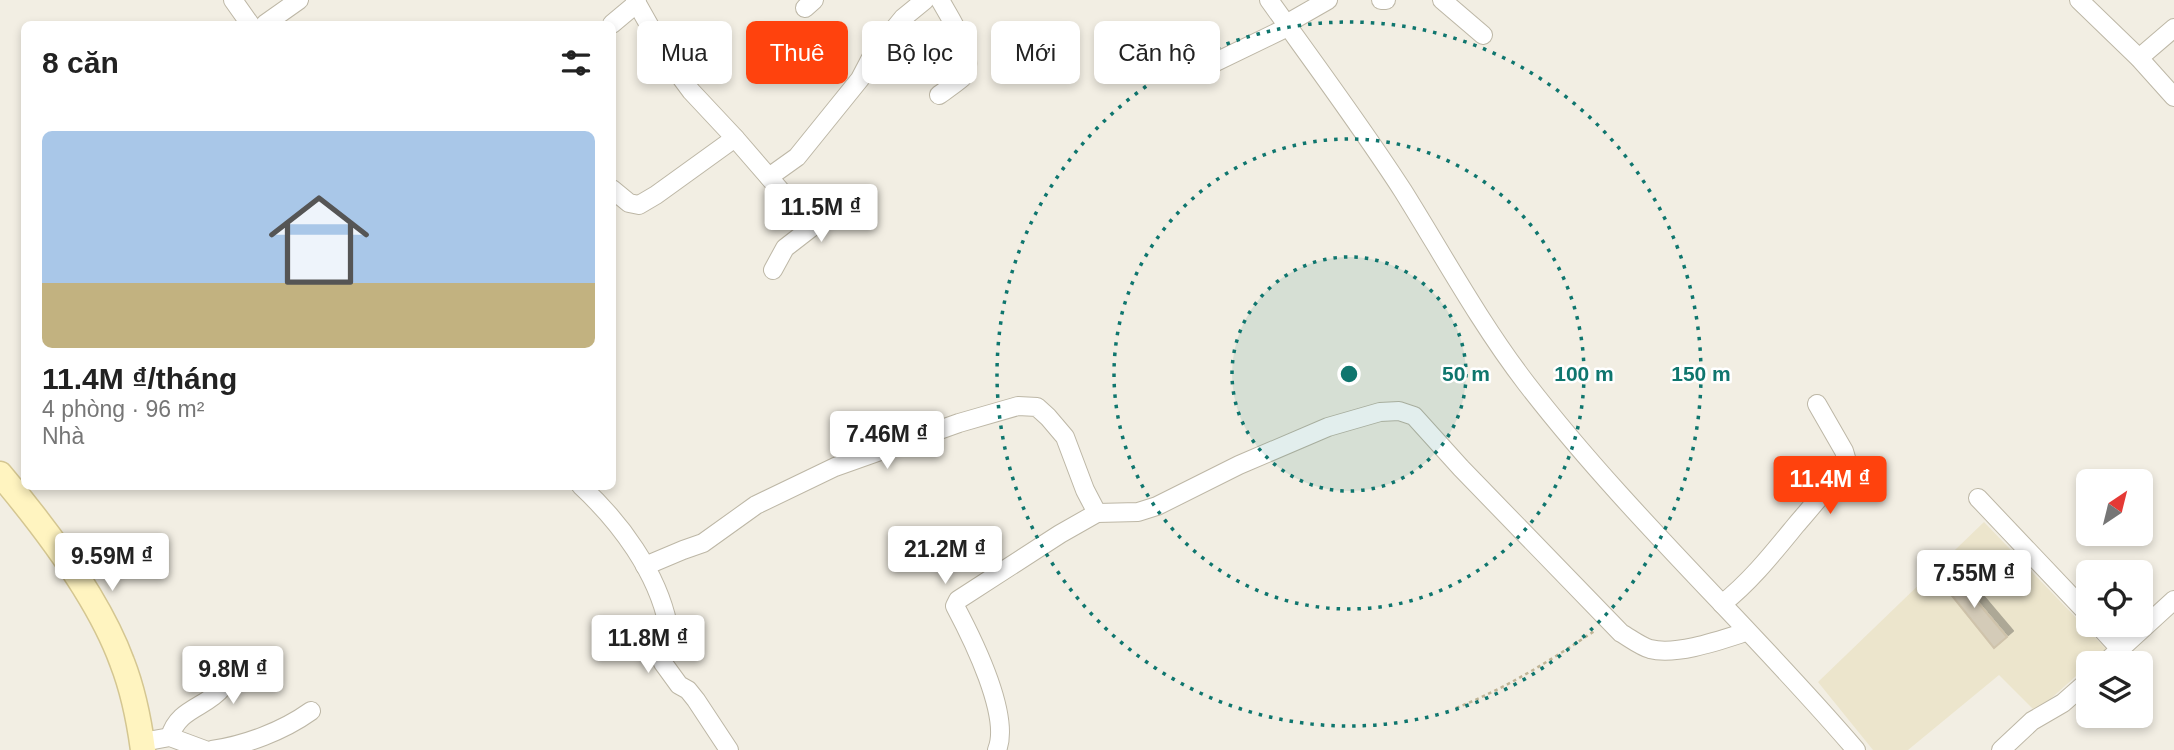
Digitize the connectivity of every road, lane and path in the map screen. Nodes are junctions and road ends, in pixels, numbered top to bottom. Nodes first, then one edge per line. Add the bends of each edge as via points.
1 (233, 0) edge
2 (299, 0) edge
3 (925, 0) edge
4 (940, 0) edge
5 (1269, 0) edge
6 (1328, 0) edge
7 (1442, 0) edge
8 (2079, 0) edge
9 (636, 1) edge
10 (248, 21) edge
11 (269, 21) edge
12 (615, 21) edge
13 (1287, 25) junction
14 (2174, 28) edge
15 (1483, 35) dead end
16 (2139, 58) junction
17 (1220, 59) edge
18 (939, 95) dead end
19 (2174, 97) edge
20 (735, 138) junction
21 (769, 177) junction
22 (616, 192) edge
23 (847, 200) dead end
24 (812, 226) junction
25 (773, 270) dead end
26 (1817, 404) dead end
27 (0, 474) edge
28 (585, 490) edge
29 (1978, 498) dead end
30 (1097, 513) junction
31 (645, 566) junction
32 (2174, 600) edge
33 (2076, 601) edge
34 (1722, 604) junction
35 (1608, 622) junction
36 (1746, 632) junction
37 (2109, 637) edge
38 (2120, 649) joint
39 (214, 657) dead end
40 (2076, 692) edge
41 (1456, 708) dead end
42 (311, 711) dead end
43 (170, 737) junction
44 (143, 746) edge
45 (205, 750) edge
46 (212, 750) edge
47 (729, 750) edge
48 (997, 750) edge
49 (1856, 750) edge
50 (2001, 750) edge

1 - 10 street
2 - 11 street
3 - 21 street via 880,47 797,157
4 - 18 street via 968,53 968,66 964,76
5 - 13 street
6 - 13 street
7 - 15 street
8 - 16 street
9 - 12 street
9 - 20 street via 671,64
13 - 17 street
13 - 34 street via 1401,188 1525,382 1659,539
14 - 16 street
16 - 19 street
20 - 21 street
20 - 22 street via 639,205
21 - 24 street
23 - 24 street
24 - 25 street via 785,248
26 - 34 street via 1847,461 1765,564
27 - 44 main road via 45,530 108,630 130,688
28 - 31 street via 614,520
29 - 33 street
30 - 31 street via 1065,438 1037,407 1018,406 835,467 756,505 703,544
30 - 35 street via 1148,509 1328,427 1380,412 1408,412
30 - 48 street via 973,590 955,606 990,684 1000,727
31 - 47 street via 668,625 657,645 663,663 696,700
32 - 38 street
34 - 36 street
35 - 36 street via 1650,649 1682,648
35 - 41 path via 1522,678
36 - 49 street
37 - 38 street
39 - 43 street via 222,688 173,724
40 - 50 street via 2032,721
42 - 46 street via 295,723
43 - 44 street
43 - 45 street

